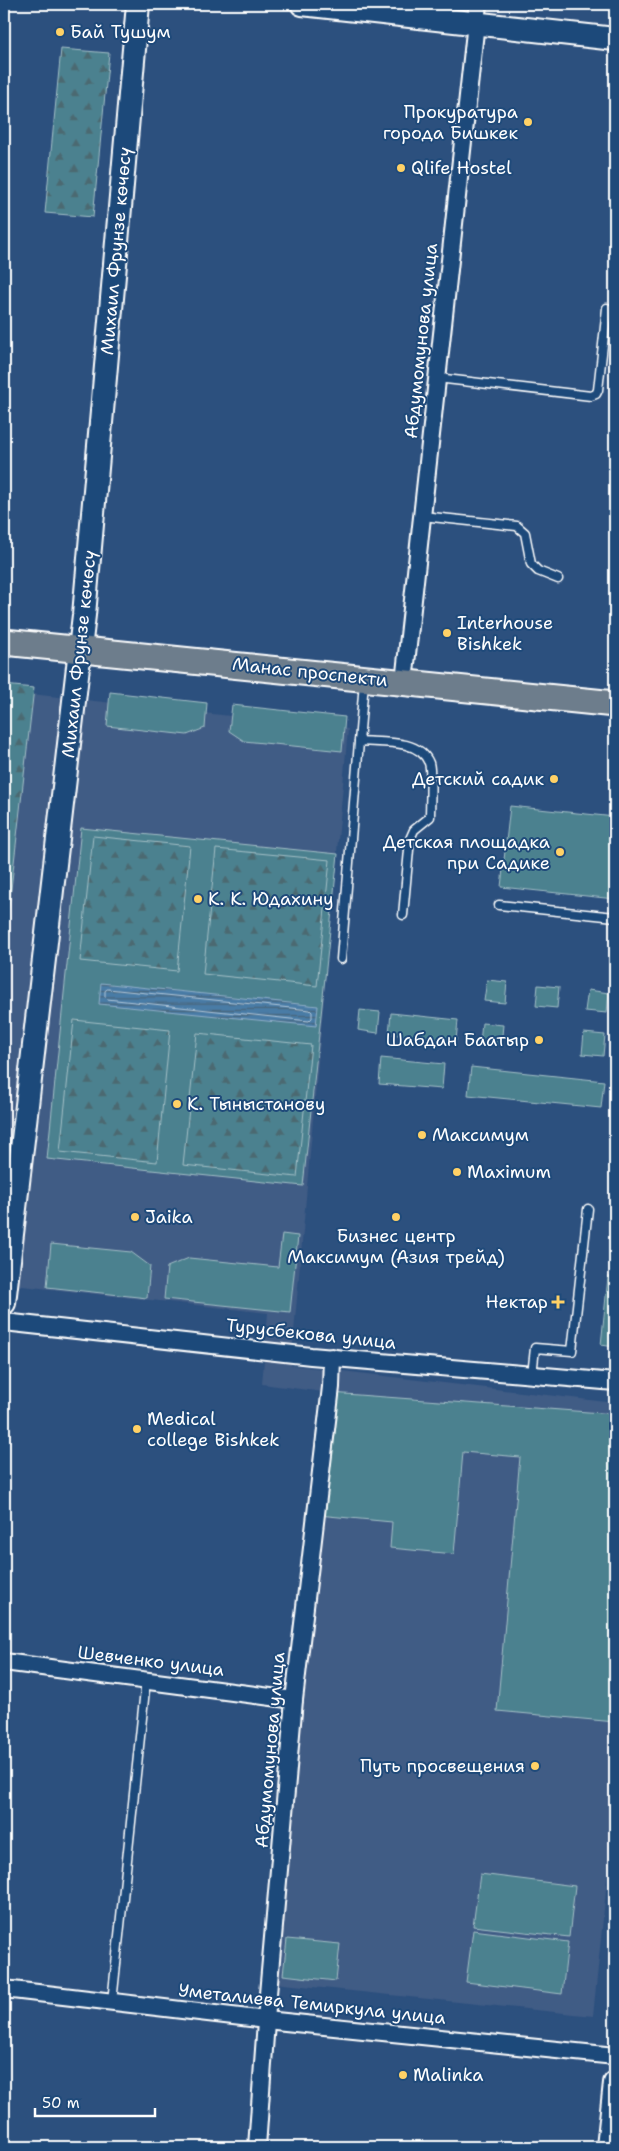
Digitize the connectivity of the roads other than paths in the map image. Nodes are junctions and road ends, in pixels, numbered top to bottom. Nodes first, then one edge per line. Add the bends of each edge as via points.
1 (138, 4) edge
2 (315, 4) edge
3 (477, 14) edge
4 (615, 39) edge
5 (607, 308) dead end
6 (437, 378) junction
7 (422, 516) junction
8 (558, 579) dead end
9 (4, 642) edge
10 (80, 649) junction
11 (364, 678) junction
12 (404, 682) junction
13 (615, 704) edge
14 (359, 741) junction
15 (499, 905) dead end
16 (403, 916) dead end
17 (615, 917) edge
18 (341, 959) dead end
19 (588, 1209) dead end
20 (4, 1304) edge
21 (4, 1322) edge
22 (332, 1357) junction
23 (532, 1375) junction
24 (615, 1382) edge
25 (4, 1662) edge
26 (146, 1680) junction
27 (294, 1700) junction
28 (4, 1990) edge
29 (112, 2002) junction
30 (266, 2020) junction
31 (615, 2056) edge
32 (615, 2083) edge
33 (257, 2147) edge
34 (608, 2147) edge

1 - 10 main road, Михаил Фрунзе көчөсү
2 - 3 main road
3 - 4 main road
3 - 6 street, Абдумомунова улица
5 - 6 lane via 596,394
6 - 7 street, Абдумомунова улица
7 - 8 lane via 517,526 525,533 531,564 538,572
7 - 12 street, Абдумомунова улица
9 - 10 main road, Манас проспекти
10 - 11 main road, Манас проспекти
10 - 20 main road, Михаил Фрунзе көчөсү
11 - 12 main road, Манас проспекти
11 - 14 lane
12 - 13 main road, Манас проспекти
14 - 16 lane via 408,745 420,751 430,763 430,817 414,830 410,839
14 - 18 lane
15 - 17 lane
19 - 23 lane via 572,1351 535,1348
21 - 22 street, Турусбекова улица
22 - 23 street, Турусбекова улица
22 - 27 street, Абдумомунова улица
23 - 24 street, Турусбекова улица
25 - 26 street, Шевченко улица
26 - 27 street, Шевченко улица
26 - 29 lane
27 - 30 street, Абдумомунова улица
28 - 29 street, Уметалиева Темиркула улица
29 - 30 street, Уметалиева Темиркула улица
30 - 31 street, Уметалиева Темиркула улица
30 - 33 street, Абдумомунова улица
32 - 34 main road

